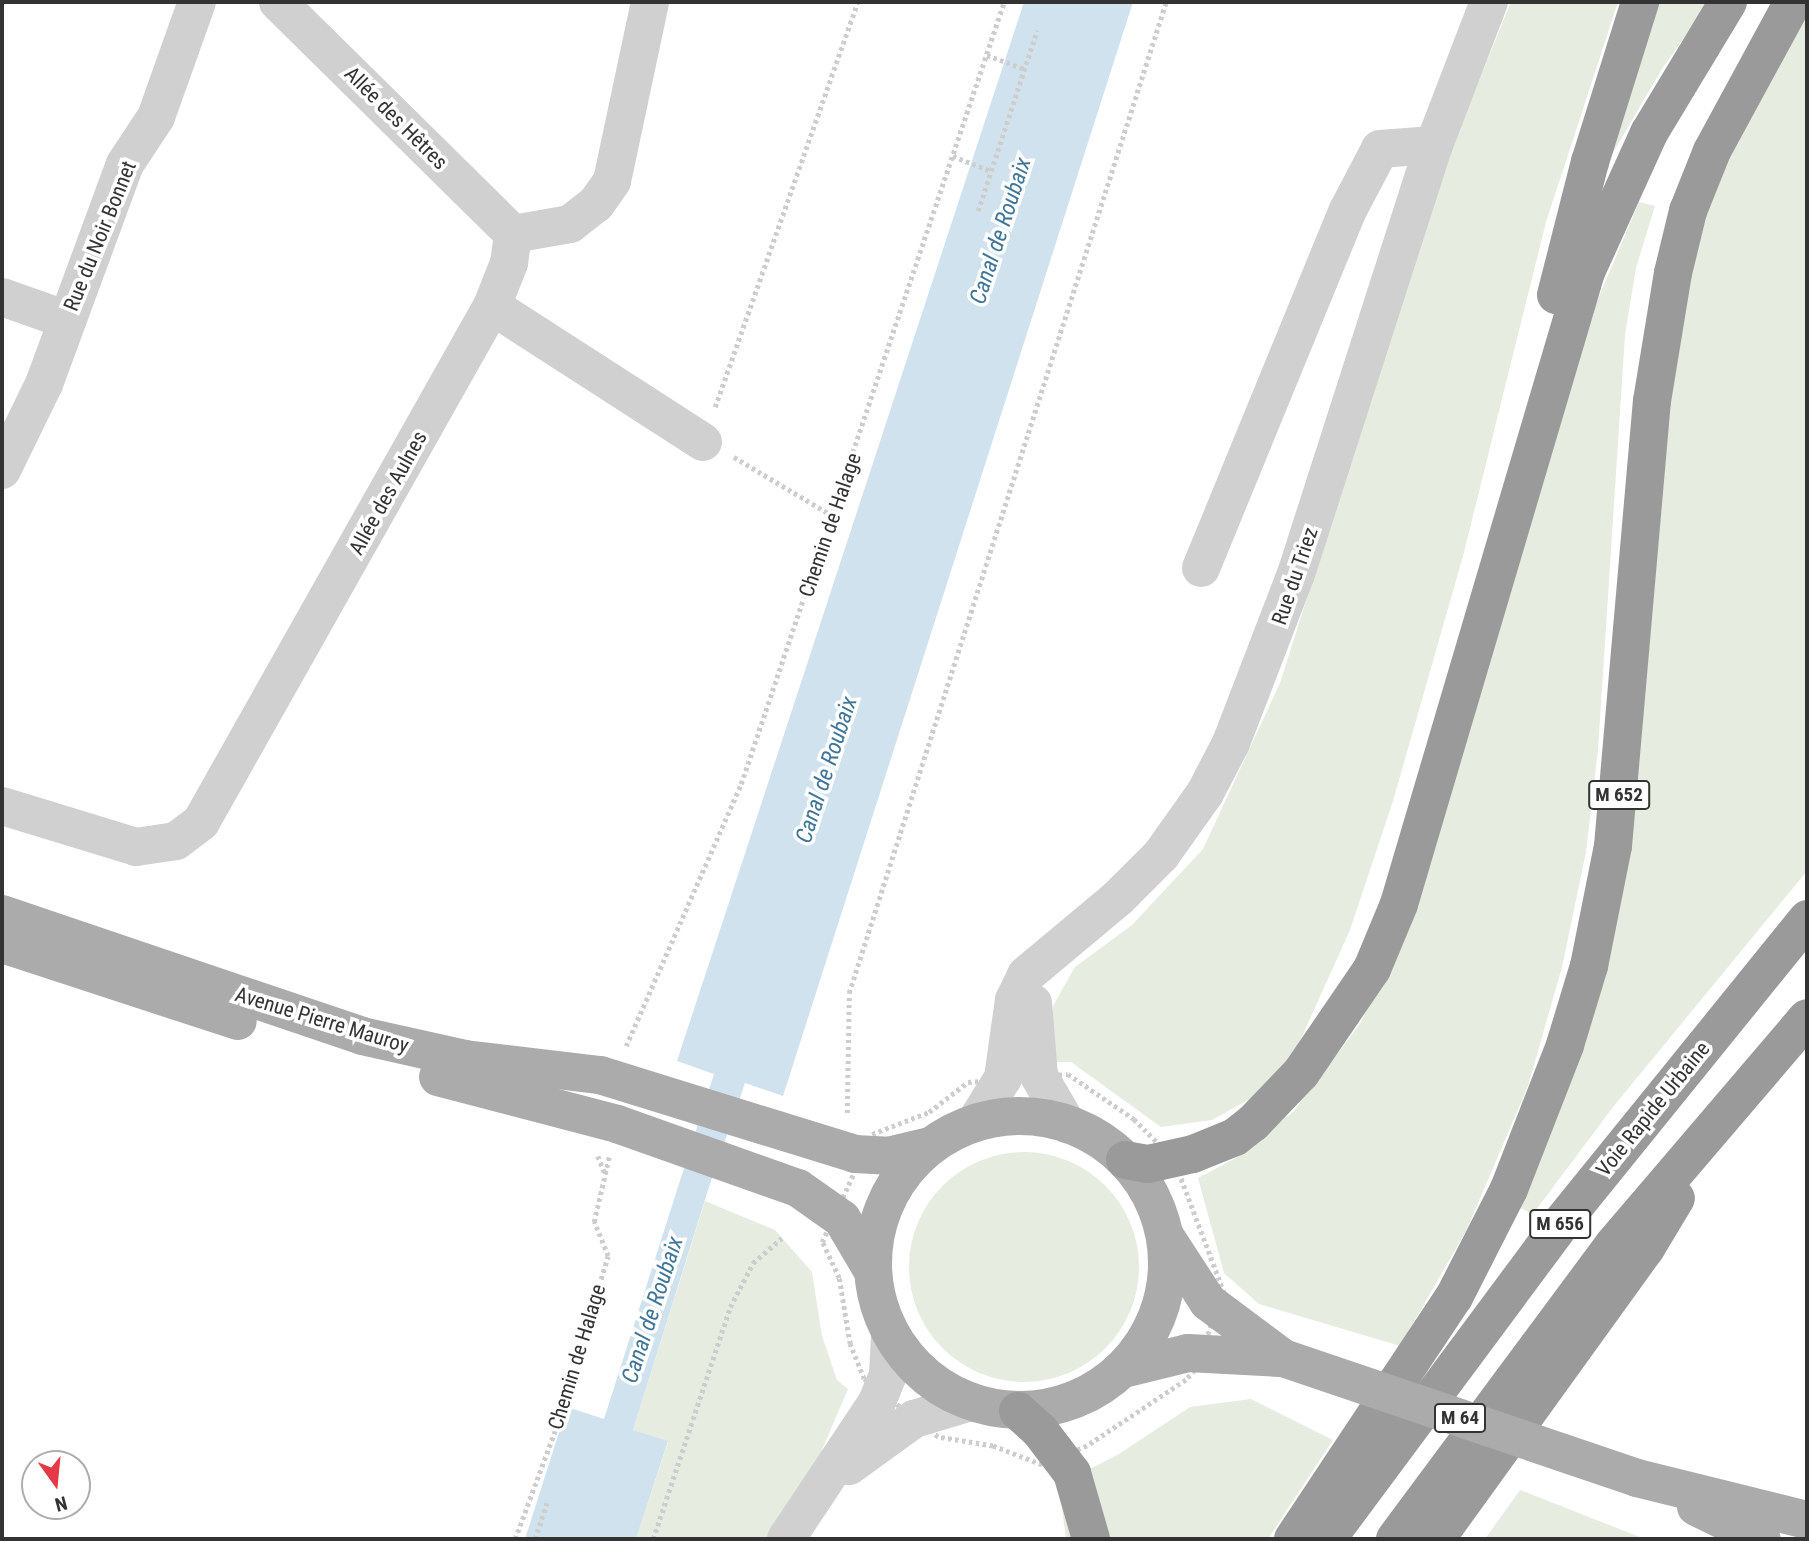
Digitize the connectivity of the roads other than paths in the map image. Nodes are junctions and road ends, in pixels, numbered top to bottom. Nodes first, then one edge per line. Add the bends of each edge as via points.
1 (197, 2) edge
2 (278, 2) edge
3 (650, 2) edge
4 (1489, 2) edge
5 (1640, 2) edge
6 (1728, 2) edge
7 (1793, 2) edge
8 (1434, 145) junction
9 (513, 234) junction
10 (2, 297) edge
11 (492, 306) junction
12 (67, 320) junction
13 (703, 442) road end
14 (2, 470) edge
15 (1201, 568) dead end
16 (1476, 634) junction
17 (2, 806) edge
18 (2, 914) edge
19 (1807, 919) edge
20 (2, 944) edge
21 (1807, 1018) edge
22 (1021, 1077) junction
23 (975, 1123) junction
24 (1067, 1124) junction
25 (1718, 1126) junction
26 (930, 1146) junction
27 (1125, 1160) junction
28 (1164, 1235) junction
29 (872, 1270) junction
30 (890, 1335) junction
31 (1283, 1358) junction
32 (1123, 1369) junction
33 (971, 1402) junction
34 (1018, 1411) junction
35 (1637, 1478) junction
36 (813, 1497) junction
37 (1807, 1520) edge
38 (786, 1539) edge
39 (1091, 1539) edge
40 (1293, 1539) edge
41 (1327, 1539) edge
42 (1395, 1539) edge
43 (1436, 1539) edge
44 (1762, 1539) edge

1 - 12 street, Rue du Noir Bonnet via 156,117 125,164
2 - 9 street, Allée des Hêtres
3 - 9 street via 612,181 596,204 570,224
4 - 8 street, Rue du Triez
5 - 16 highway via 1584,188
6 - 16 highway via 1649,133 1586,272
7 - 40 highway, M 652 via 1743,87 1698,183 1665,307 1651,401 1614,835 1589,966 1565,1045 1509,1189 1454,1297
8 - 15 street via 1380,149 1348,210
8 - 22 street, Rue du Triez via 1325,490 1231,743 1206,793 1161,855 1056,950 1037,986
9 - 11 street, Allée des Aulnes via 509,263
10 - 12 street
11 - 13 street
11 - 17 street, Allée des Aulnes via 201,822 176,841 136,846
12 - 14 street, Rue du Noir Bonnet via 32,413
16 - 27 highway via 1399,904 1361,990 1301,1073 1253,1123 1212,1148 1174,1159 1148,1164
18 - 26 main road, Avenue Pierre Mauroy via 362,1036 465,1059 600,1075 861,1155 888,1156
19 - 41 highway, Voie Rapide Urbaine / M 656 via 1562,1222
20 - 29 main road, Avenue Pierre Mauroy via 293,1038 642,1133 770,1177 835,1212 857,1239
21 - 25 highway, M 656
22 - 23 street
22 - 24 street, Rue du Triez
23 - 24 main road via 1021,1116
23 - 26 main road
24 - 27 main road via 1098,1139
25 - 42 highway, M 656 via 1606,1254
25 - 43 highway via 1646,1248
26 - 29 main road via 905,1171 886,1202 875,1235
27 - 28 main road via 1146,1187
28 - 31 main road, M 64 via 1192,1282 1217,1311
28 - 32 main road via 1163,1297 1148,1335
29 - 30 main road
30 - 33 main road via 933,1383
30 - 36 street via 892,1356 881,1392 862,1430
31 - 32 main road, M 64 via 1202,1352
31 - 35 main road, M 64, bridge
32 - 34 main road via 1074,1399
33 - 34 main road
33 - 36 street via 914,1419
34 - 39 highway via 1062,1457 1082,1498
35 - 37 main road, M 64
35 - 44 main road, M 64
36 - 38 street

